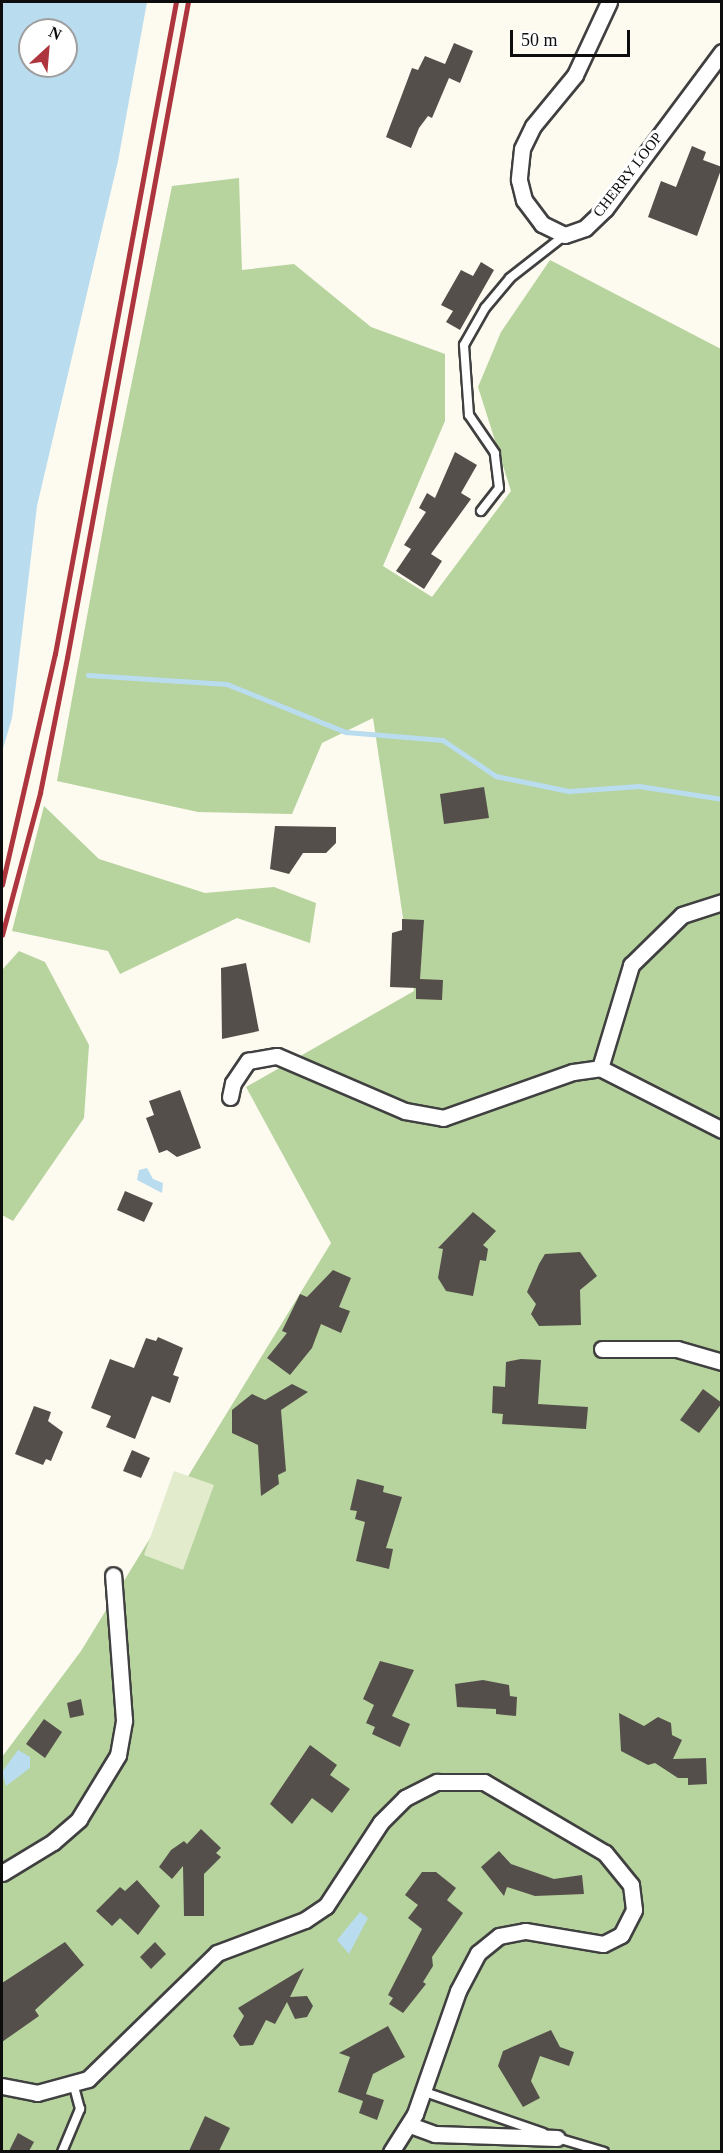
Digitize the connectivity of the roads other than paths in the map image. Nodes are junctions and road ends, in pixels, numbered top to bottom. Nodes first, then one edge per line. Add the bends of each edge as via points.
1 (609, 2) edge
2 (722, 52) edge
3 (565, 235) junction
4 (481, 511) dead end
5 (722, 902) edge
6 (600, 1068) junction
7 (230, 1096) dead end
8 (722, 1130) edge
9 (602, 1349) dead end
10 (722, 1362) edge
11 (113, 1575) dead end
12 (2, 1873) edge
13 (2, 2086) edge
14 (74, 2086) junction
15 (422, 2091) junction
16 (410, 2125) junction
17 (557, 2138) junction
18 (62, 2151) edge
19 (391, 2151) edge
20 (604, 2151) edge

1 - 3 street via 575,75 533,126 522,149 519,180 524,200 542,224
2 - 3 street, CHERRY LOOP via 604,209 585,228
3 - 4 lane via 510,278 485,309 464,345 469,414 495,453 499,488
5 - 6 street via 682,915 644,948 623,987
6 - 7 street via 573,1072 444,1118 415,1114 277,1056 248,1061 232,1083
6 - 8 street
9 - 10 street via 677,1349
11 - 12 street via 124,1720 118,1755 79,1819 44,1848
13 - 14 street via 37,2093
14 - 15 street via 102,2067 217,1953 305,1920 326,1906 381,1822 405,1798 430,1784 475,1780 512,1794 606,1853 631,1885 634,1910 621,1935 603,1944 525,1931 489,1943 469,1967 458,1991
14 - 18 lane via 80,2109
15 - 16 street
15 - 17 lane
16 - 17 street via 435,2134
16 - 19 street
17 - 20 lane

